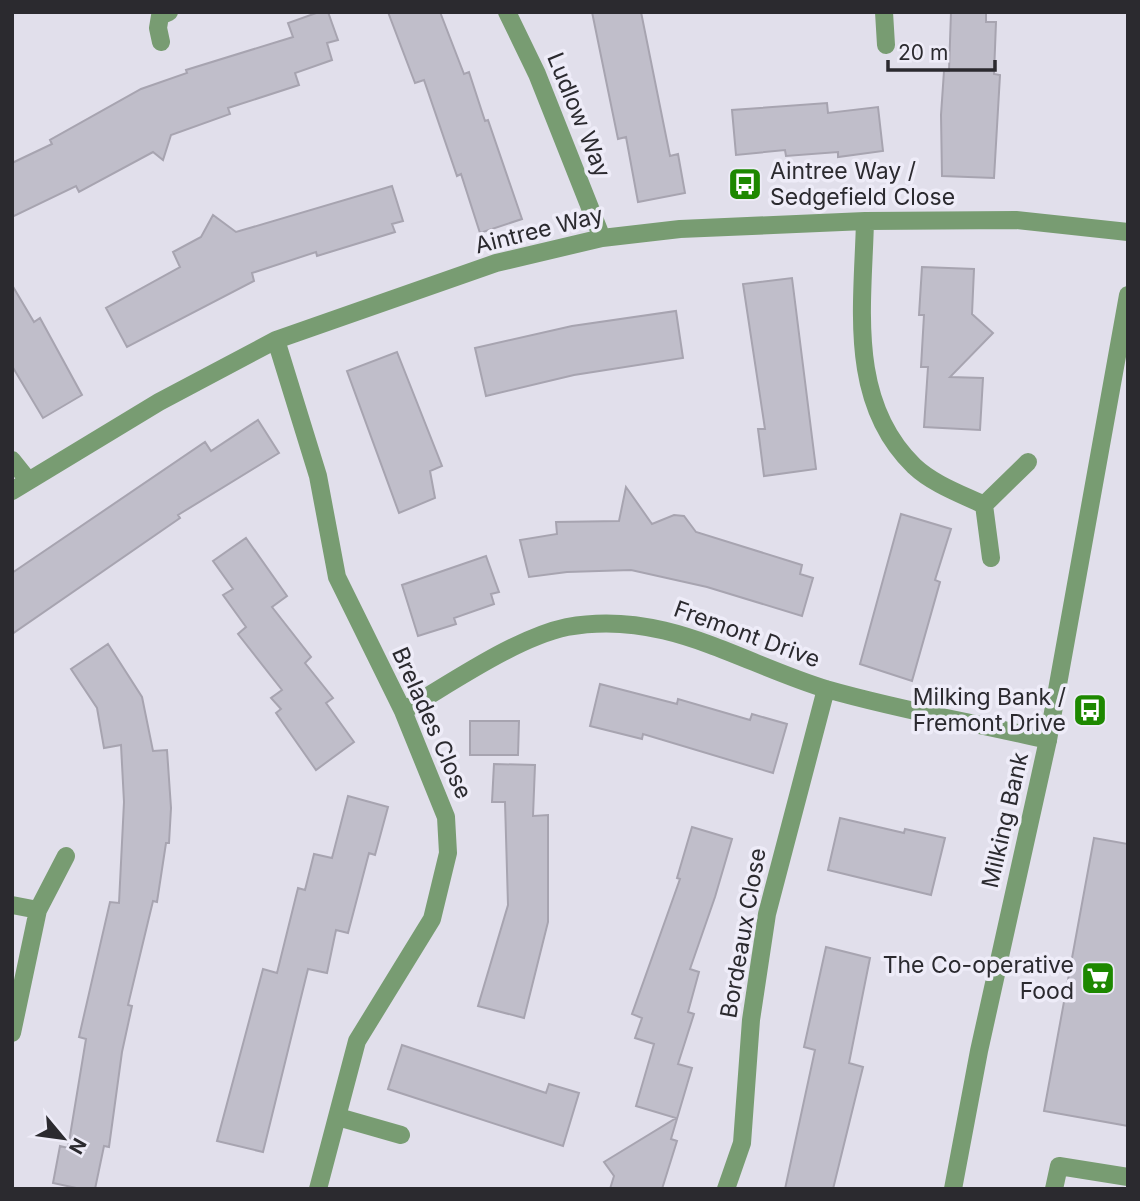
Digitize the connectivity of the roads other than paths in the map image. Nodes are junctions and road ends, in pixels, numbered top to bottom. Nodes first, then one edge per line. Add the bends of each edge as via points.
1 (169, 12) edge
2 (507, 12) edge
3 (884, 12) edge
4 (161, 42) dead end
5 (886, 45) dead end
6 (865, 221) junction
7 (1128, 232) edge
8 (602, 238) junction
9 (1128, 295) edge
10 (276, 340) junction
11 (12, 460) edge
12 (1028, 461) dead end
13 (28, 480) junction
14 (12, 491) edge
15 (984, 505) junction
16 (991, 558) dead end
17 (826, 689) junction
18 (403, 711) junction
19 (1048, 740) junction
20 (66, 856) dead end
21 (12, 905) edge
22 (38, 910) junction
23 (12, 1033) edge
24 (338, 1117) junction
25 (401, 1135) dead end
26 (1128, 1177) edge
27 (318, 1189) edge
28 (726, 1189) edge
29 (953, 1189) edge
30 (1054, 1189) edge

1 - 4 street via 160,16
2 - 8 street, Ludlow Way via 537,74
3 - 5 street
6 - 7 street, Aintree Way via 1016,220
6 - 8 street, Aintree Way via 680,229
6 - 15 street via 864,365 872,401 897,447 916,467
8 - 10 street, Aintree Way via 496,263
9 - 19 street, Milking Bank
10 - 13 street, Aintree Way via 159,402
10 - 18 street, Brelades Close via 318,476 337,578
11 - 13 street
12 - 15 street
13 - 14 street, Aintree Way
15 - 16 street
17 - 18 street, Fremont Drive via 666,628 609,623 566,628 529,640
17 - 19 street, Fremont Drive
17 - 28 street, Bordeaux Close via 767,914 751,1020 742,1143
18 - 24 street, Brelades Close via 446,817 448,853 432,919 357,1041
19 - 29 street, Milking Bank
20 - 22 street
21 - 22 street
22 - 23 street
24 - 25 street
24 - 27 street, Brelades Close
26 - 30 street via 1059,1166

